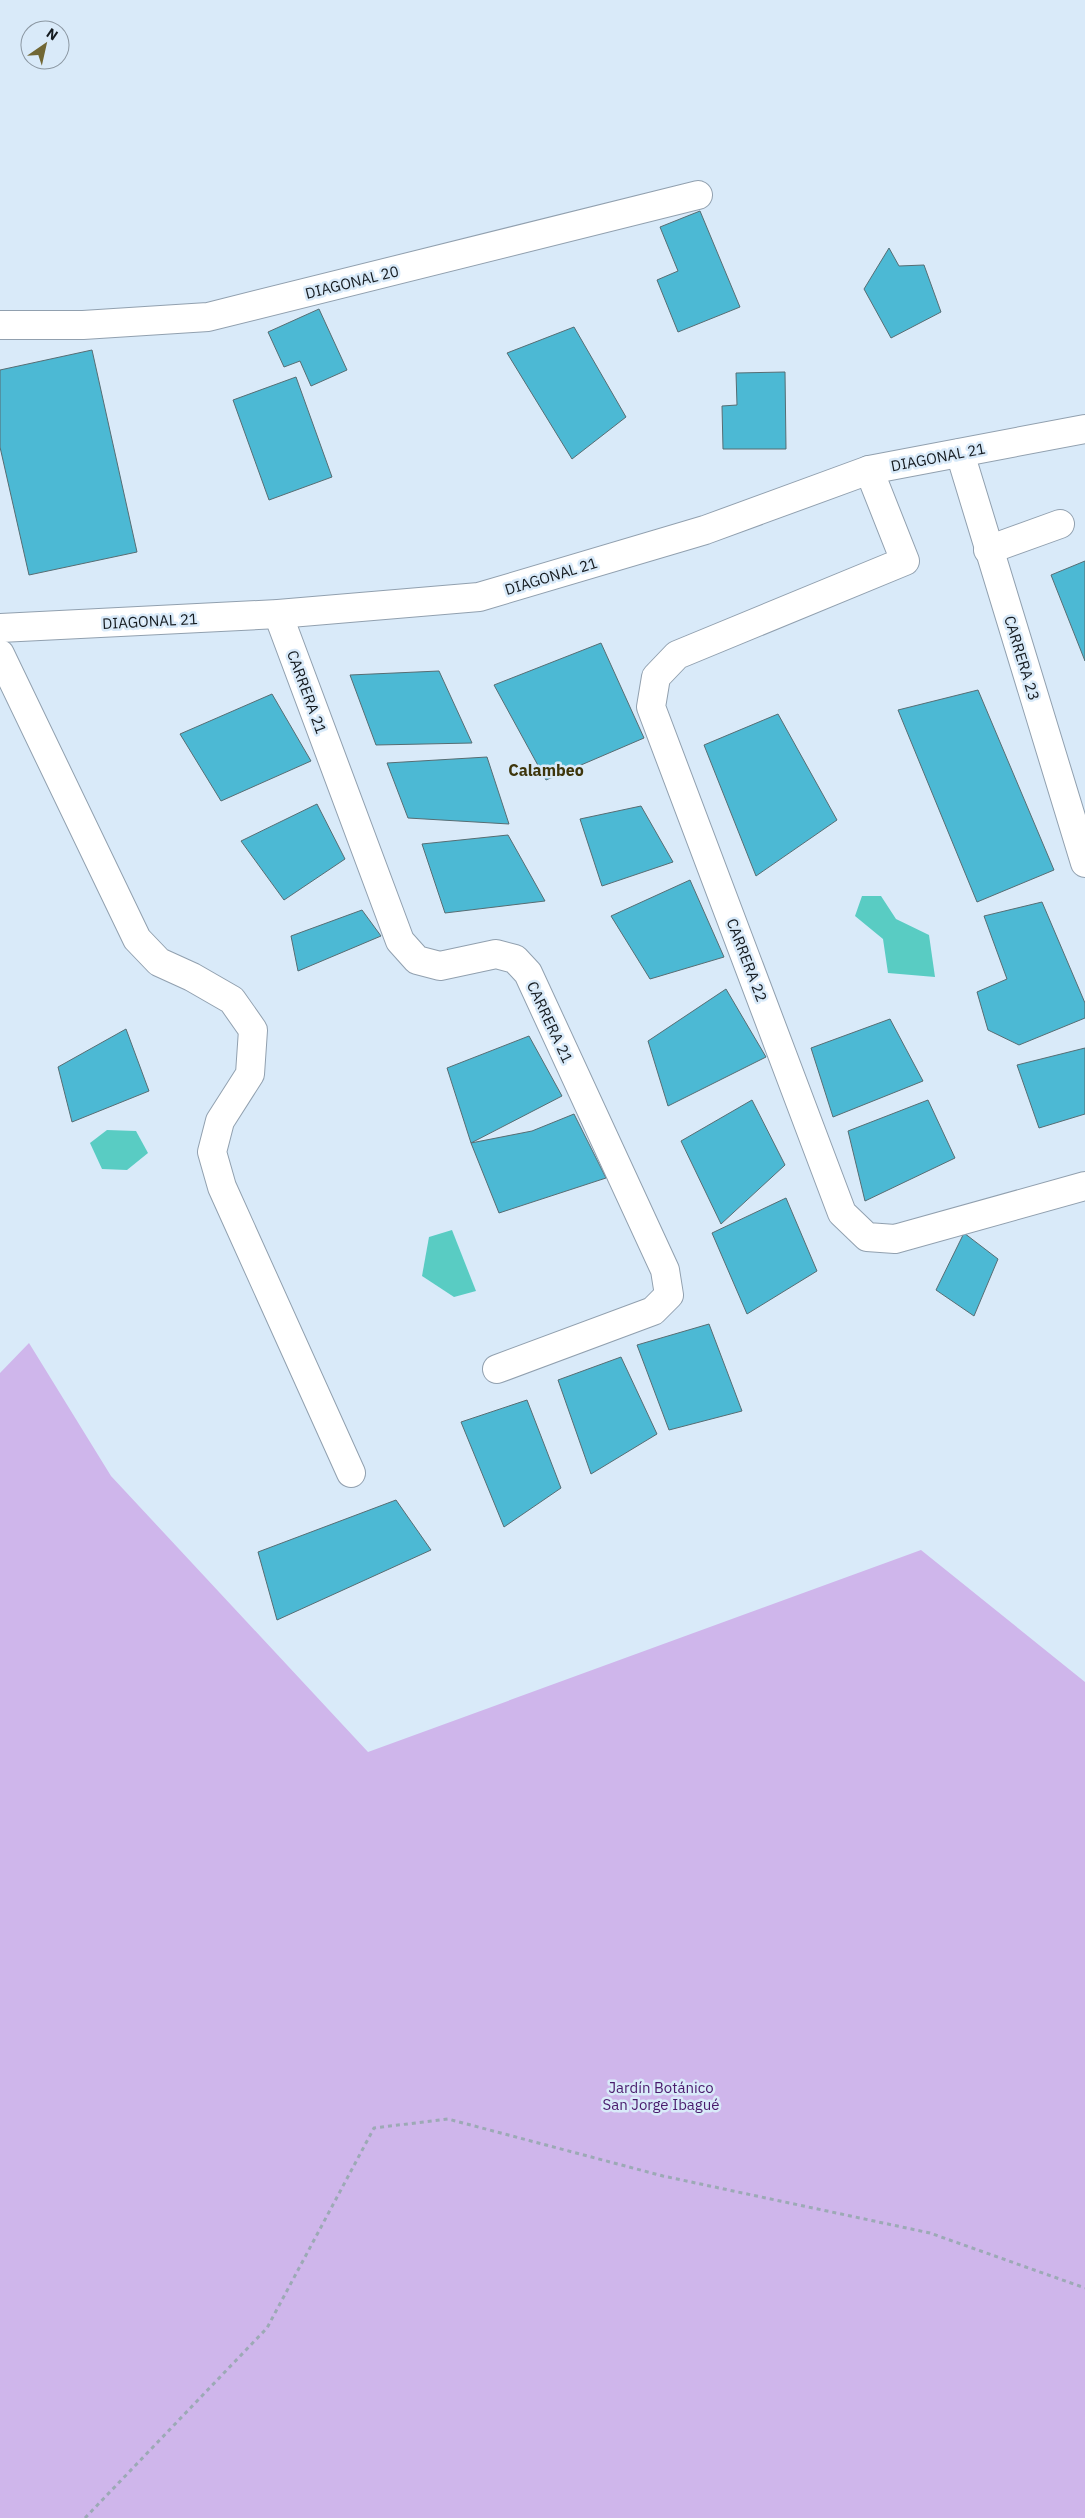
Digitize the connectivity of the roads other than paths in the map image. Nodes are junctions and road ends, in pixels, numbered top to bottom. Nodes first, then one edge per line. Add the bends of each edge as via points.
1 (698, 195) dead end
2 (0, 325) edge
3 (1085, 429) edge
4 (960, 453) junction
5 (869, 470) junction
6 (1060, 524) dead end
7 (988, 550) junction
8 (278, 614) junction
9 (0, 628) edge
10 (0, 654) edge
11 (1085, 863) edge
12 (1085, 1186) edge
13 (498, 1369) dead end
14 (351, 1473) dead end

1 - 2 street, DIAGONAL 20 via 208,317 83,325
3 - 4 street, DIAGONAL 21
4 - 5 street, DIAGONAL 21
4 - 7 street, CARRERA 23
5 - 8 street, DIAGONAL 21 via 705,530 479,597
5 - 12 street, CARRERA 22 via 905,561 677,655 656,677 651,707 842,1213 867,1237 895,1239
6 - 7 street
7 - 11 street, CARRERA 23
8 - 9 street, DIAGONAL 21
8 - 13 street, CARRERA 21 via 400,942 417,960 440,966 496,954 515,960 528,973 665,1270 669,1295 653,1311
10 - 14 street via 137,939 158,962 232,1000 253,1030 250,1074 220,1121 212,1152 222,1187

